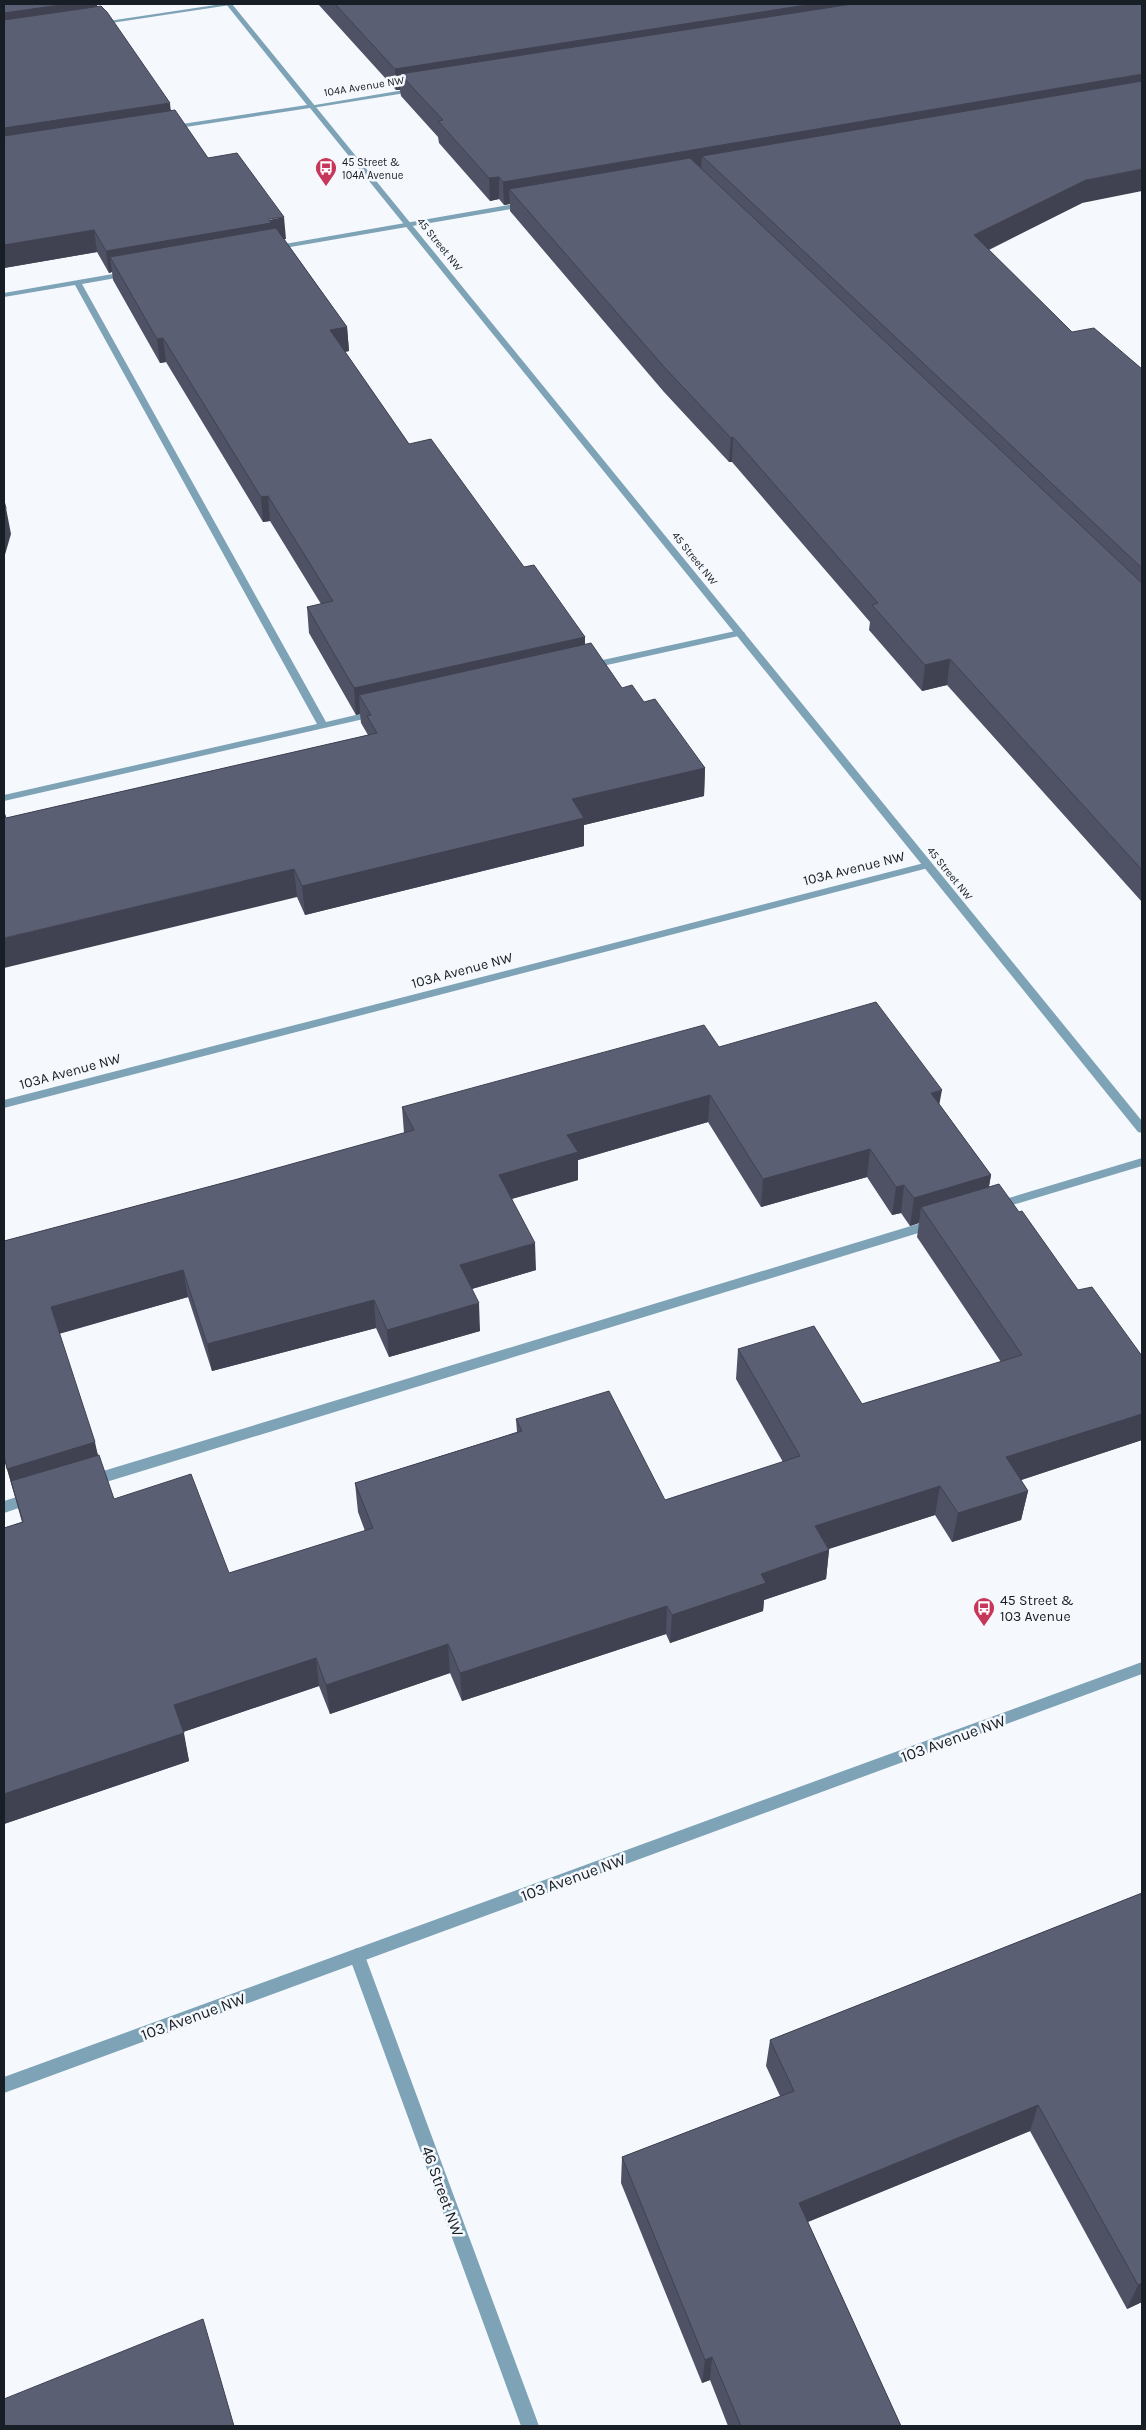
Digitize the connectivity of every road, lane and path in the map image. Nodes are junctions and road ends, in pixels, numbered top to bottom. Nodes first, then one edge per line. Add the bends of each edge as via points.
1 (229, 4) edge
2 (234, 4) edge
3 (92, 24) edge
4 (420, 89) edge
5 (312, 106) junction
6 (158, 130) edge
7 (536, 202) edge
8 (408, 224) junction
9 (260, 250) edge
10 (135, 272) edge
11 (77, 282) junction
12 (4, 295) edge
13 (740, 633) junction
14 (574, 670) edge
15 (391, 710) edge
16 (323, 725) junction
17 (4, 798) edge
18 (928, 865) junction
19 (4, 1104) edge
20 (1142, 1128) edge
21 (1142, 1162) edge
22 (981, 1210) edge
23 (943, 1222) edge
24 (80, 1484) edge
25 (42, 1496) edge
26 (4, 1507) edge
27 (1142, 1668) edge
28 (357, 1956) junction
29 (4, 2085) edge
30 (530, 2426) edge

1 - 2 street
1 - 3 street
1 - 5 street, 45 Street NW
4 - 5 street, 104A Avenue NW
5 - 6 street, 104A Avenue NW
5 - 8 street, 45 Street NW
7 - 8 street
8 - 9 street
8 - 13 street, 45 Street NW
10 - 11 street
11 - 12 street
11 - 16 street
13 - 14 street
13 - 18 street, 45 Street NW
15 - 16 street
16 - 17 street
18 - 19 street, 103A Avenue NW
18 - 20 street, 45 Street NW
21 - 22 street
23 - 24 street
25 - 26 street
27 - 28 street, 103 Avenue NW
28 - 29 street, 103 Avenue NW
28 - 30 street, 46 Street NW

